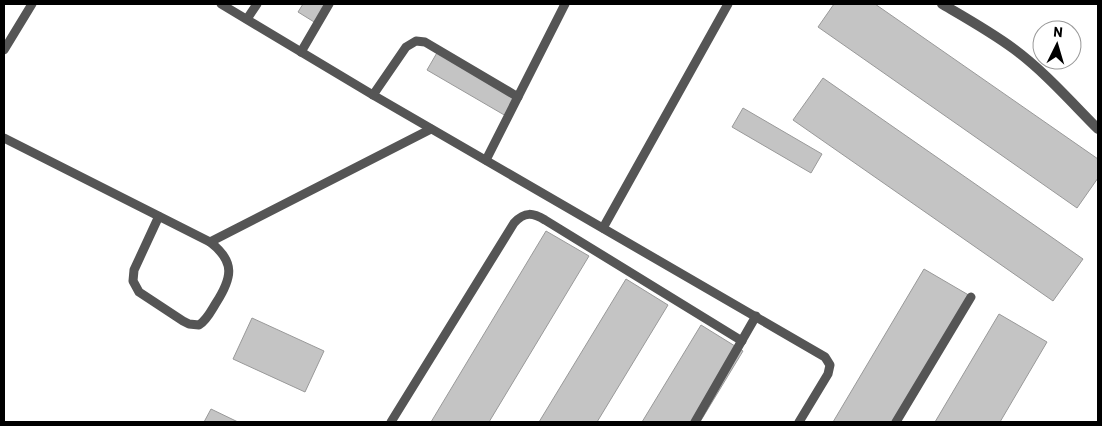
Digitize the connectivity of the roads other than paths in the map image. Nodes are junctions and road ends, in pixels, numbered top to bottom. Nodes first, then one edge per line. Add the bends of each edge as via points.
1 (32, 4) edge
2 (221, 4) edge
3 (257, 4) edge
4 (329, 4) edge
5 (565, 4) edge
6 (728, 4) edge
7 (942, 4) edge
8 (247, 19) junction
9 (4, 50) edge
10 (301, 52) junction
11 (373, 95) junction
12 (518, 97) junction
13 (1098, 128) edge
14 (431, 129) junction
15 (4, 138) edge
16 (486, 160) junction
17 (159, 216) junction
18 (604, 228) junction
19 (210, 242) junction
20 (971, 297) dead end
21 (756, 316) junction
22 (742, 341) junction
23 (391, 422) edge
24 (695, 422) edge
25 (799, 422) edge
26 (896, 422) edge

1 - 9 lane
2 - 8 lane
3 - 8 lane
4 - 10 lane
5 - 12 lane
6 - 18 lane
7 - 13 street via 1014,49
8 - 10 lane
10 - 11 lane
11 - 12 lane via 406,47 416,40 425,42
11 - 14 lane
12 - 16 lane
14 - 16 lane
14 - 19 lane
15 - 17 lane
16 - 18 lane
17 - 19 lane
17 - 19 lane via 134,270 133,282 139,292 189,324 204,322 229,280 227,259
18 - 21 lane
20 - 26 lane
21 - 22 lane
21 - 25 lane via 829,361 830,370
22 - 23 lane via 538,216 524,214 514,223
22 - 24 lane

